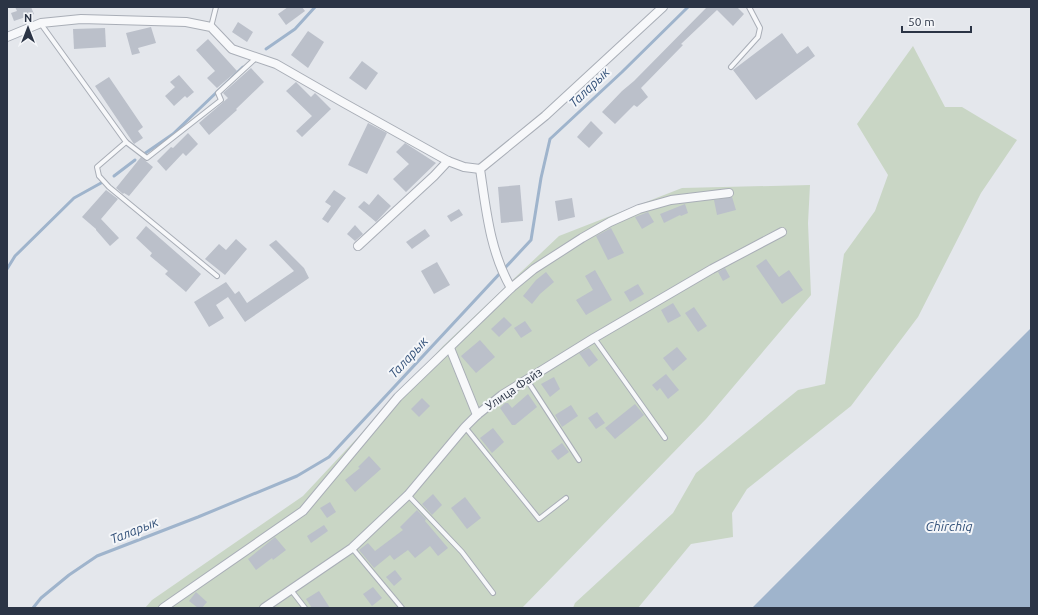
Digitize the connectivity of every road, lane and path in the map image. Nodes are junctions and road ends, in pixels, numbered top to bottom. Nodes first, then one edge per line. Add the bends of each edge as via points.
1 (216, 7) edge
2 (663, 7) edge
3 (749, 7) edge
4 (41, 23) junction
5 (211, 27) junction
6 (7, 37) edge
7 (256, 58) junction
8 (731, 67) dead end
9 (126, 142) junction
10 (448, 161) junction
11 (480, 169) junction
12 (729, 193) dead end
13 (782, 232) dead end
14 (358, 246) dead end
15 (217, 276) dead end
16 (511, 288) junction
17 (594, 338) junction
18 (450, 348) junction
19 (526, 380) junction
20 (477, 415) junction
21 (465, 427) junction
22 (665, 438) dead end
23 (579, 460) dead end
24 (408, 495) junction
25 (566, 498) dead end
26 (352, 548) junction
27 (290, 589) junction
28 (493, 593) dead end
29 (163, 608) edge
30 (264, 608) edge
31 (305, 608) edge
32 (402, 608) edge

1 - 5 lane
2 - 11 street via 545,116
3 - 8 lane via 760,28 758,37
4 - 5 street via 81,19 186,22
4 - 6 street
4 - 9 lane
5 - 7 street via 232,49
7 - 9 lane via 218,93 221,100 147,158
7 - 10 street via 276,64
9 - 15 lane via 97,167 99,176
10 - 11 street
10 - 14 street
11 - 16 street via 490,236
12 - 16 street via 671,200 639,209 582,238 534,269
13 - 17 street, Улица Файз via 712,269
16 - 18 street
17 - 19 street, Улица Файз
17 - 22 lane
18 - 20 street
18 - 29 street via 398,397 303,511
19 - 20 street, Улица Файз
19 - 23 lane
20 - 21 street, Улица Файз
21 - 24 street, Улица Файз
21 - 25 lane via 539,519
24 - 26 street, Улица Файз
24 - 28 lane via 462,552
26 - 27 street, Улица Файз
26 - 32 lane
27 - 30 street, Улица Файз
27 - 31 lane

